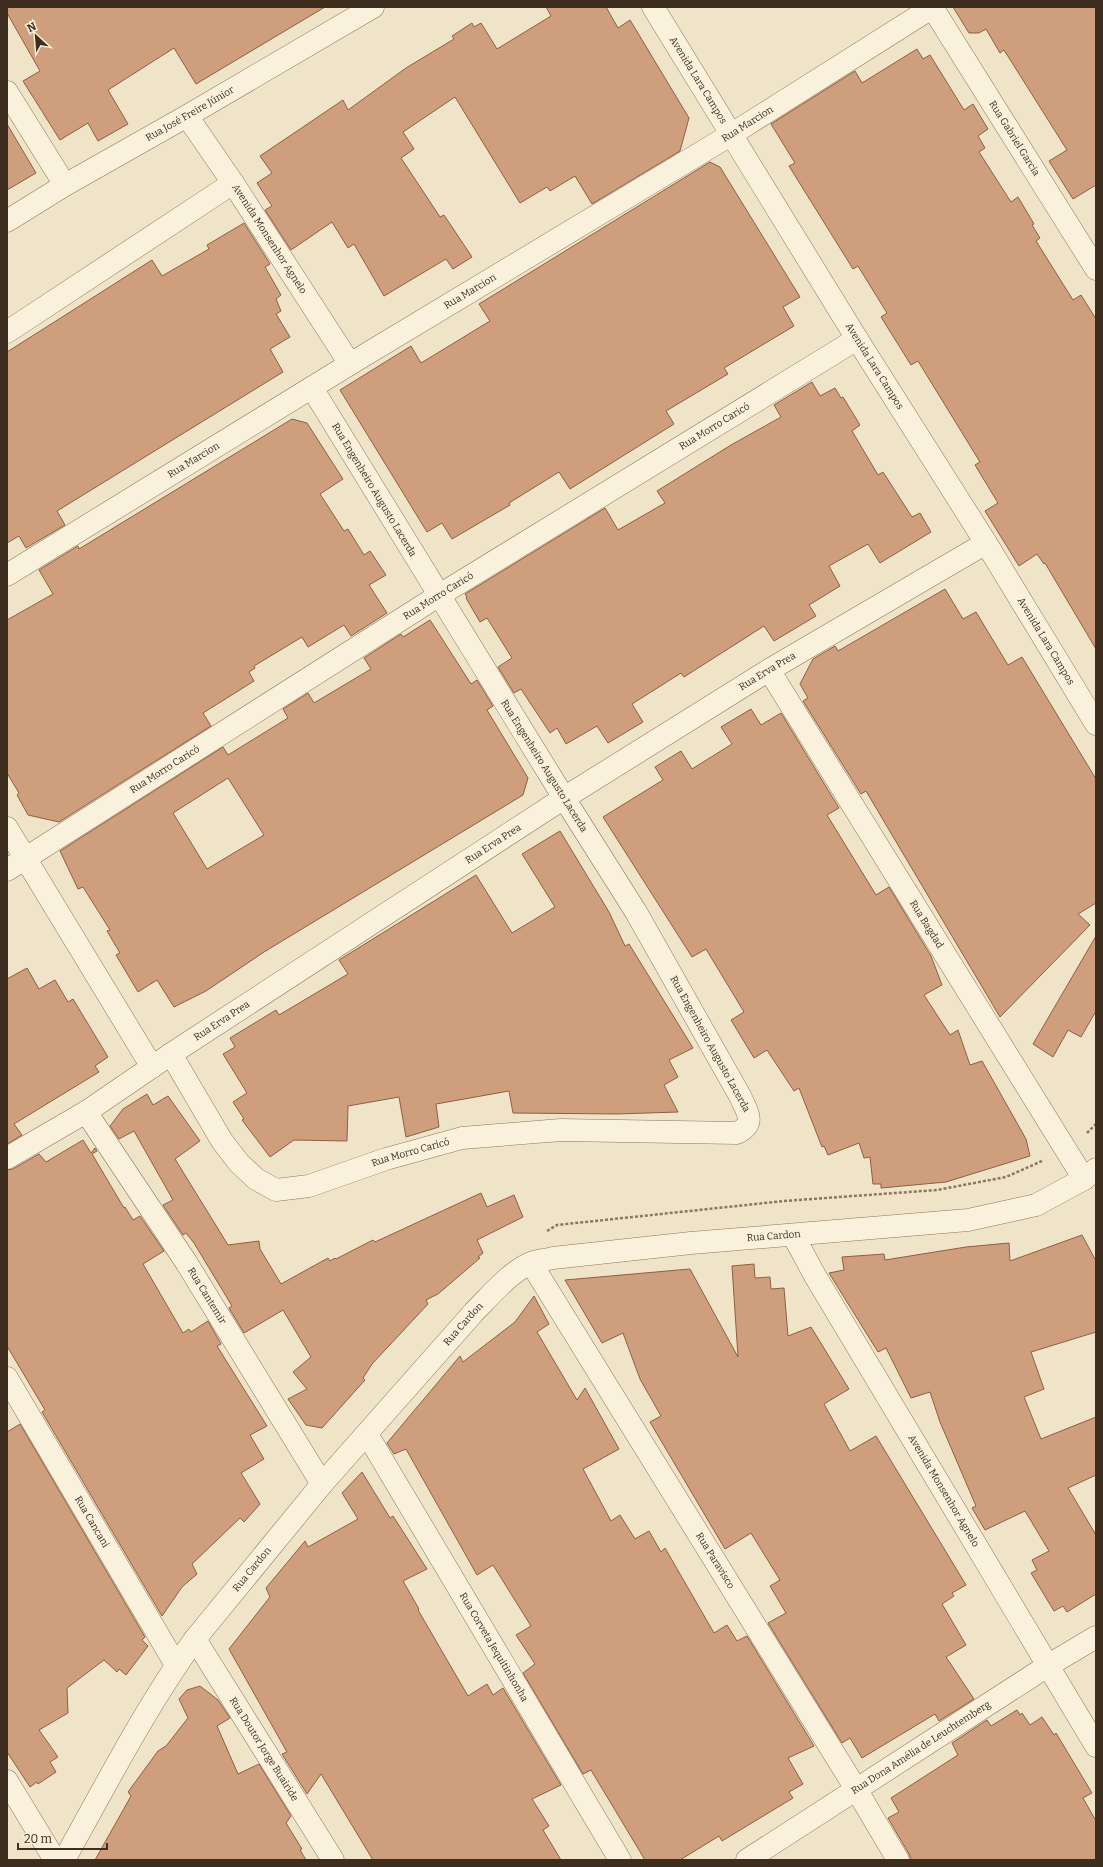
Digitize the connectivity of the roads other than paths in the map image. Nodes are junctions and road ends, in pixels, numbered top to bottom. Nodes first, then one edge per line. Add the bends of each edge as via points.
1 (373, 7) edge
2 (653, 7) edge
3 (933, 7) edge
4 (7, 92) edge
5 (188, 116) junction
6 (732, 134) junction
7 (233, 183) junction
8 (65, 185) junction
9 (7, 221) edge
10 (1096, 269) edge
11 (7, 332) edge
12 (857, 339) junction
13 (350, 364) junction
14 (312, 388) junction
15 (986, 543) junction
16 (7, 575) edge
17 (438, 596) junction
18 (768, 670) junction
19 (1096, 724) edge
20 (564, 798) junction
21 (7, 828) edge
22 (16, 864) edge
23 (171, 1054) junction
24 (152, 1067) junction
25 (86, 1112) junction
26 (722, 1133) joint
27 (7, 1158) edge
28 (1090, 1174) edge
29 (793, 1235) junction
30 (531, 1263) junction
31 (7, 1378) edge
32 (367, 1434) junction
33 (322, 1484) junction
34 (1096, 1637) edge
35 (195, 1639) junction
36 (176, 1665) junction
37 (1049, 1665) junction
38 (1096, 1746) edge
39 (7, 1781) edge
40 (856, 1789) junction
41 (54, 1860) edge
42 (64, 1860) edge
43 (333, 1860) edge
44 (620, 1860) edge
45 (746, 1860) edge
46 (898, 1860) edge

1 - 5 street, Rua José Freire Júnior
2 - 6 street, Avenida Lara Campos
3 - 6 street, Rua Marcion
3 - 10 street, Rua Gabriel Garcia
4 - 8 street
5 - 7 street, Avenida Monsenhor Agnelo
5 - 8 street, Rua José Freire Júnior
6 - 12 street, Avenida Lara Campos
6 - 13 street, Rua Marcion
7 - 11 street
7 - 13 street, Avenida Monsenhor Agnelo
8 - 9 street, Rua José Freire Júnior
12 - 15 street, Avenida Lara Campos
12 - 17 street, Rua Morro Caricó
13 - 14 street, Rua Marcion
14 - 16 street, Rua Marcion
14 - 17 street, Rua Engenheiro Augusto Lacerda
15 - 18 street, Rua Erva Prea
15 - 19 street, Avenida Lara Campos
17 - 20 street, Rua Engenheiro Augusto Lacerda
17 - 22 street, Rua Morro Caricó
18 - 20 street, Rua Erva Prea
18 - 28 street, Rua Bagdad
20 - 23 street, Rua Erva Prea
20 - 26 street, Rua Engenheiro Augusto Lacerda via 636,912 740,1096 749,1116 749,1123 745,1129 737,1133
21 - 22 street
22 - 24 street
23 - 24 street, Rua Erva Prea
23 - 26 street, Rua Morro Caricó via 222,1141 239,1163 256,1179 276,1190 309,1186 386,1159 462,1138 561,1130
24 - 25 street, Rua Erva Prea
25 - 27 street, Rua Erva Prea
25 - 33 street, Rua Cantemir via 186,1262
28 - 29 street, Rua Cardon via 1036,1205 968,1220
29 - 30 street, Rua Cardon via 683,1243 553,1258
29 - 37 street, Avenida Monsenhor Agnelo
30 - 32 street, Rua Cardon via 499,1287 474,1312
30 - 40 street, Rua Paravisco
31 - 36 street, Rua Cancani
32 - 33 street, Rua Cardon
32 - 44 street, Rua Corveta Jequitinhonha
33 - 35 street, Rua Cardon
34 - 37 street, Rua Dona Amélia de Leuchtemberg
35 - 36 street, Rua Cardon
35 - 43 street, Rua Doutor Jorge Buairide
36 - 42 street, Rua Cardon
37 - 38 street, Avenida Monsenhor Agnelo
37 - 40 street, Rua Dona Amélia de Leuchtemberg
39 - 41 street
40 - 45 street, Rua Dona Amélia de Leuchtemberg
40 - 46 street, Rua Paravisco

